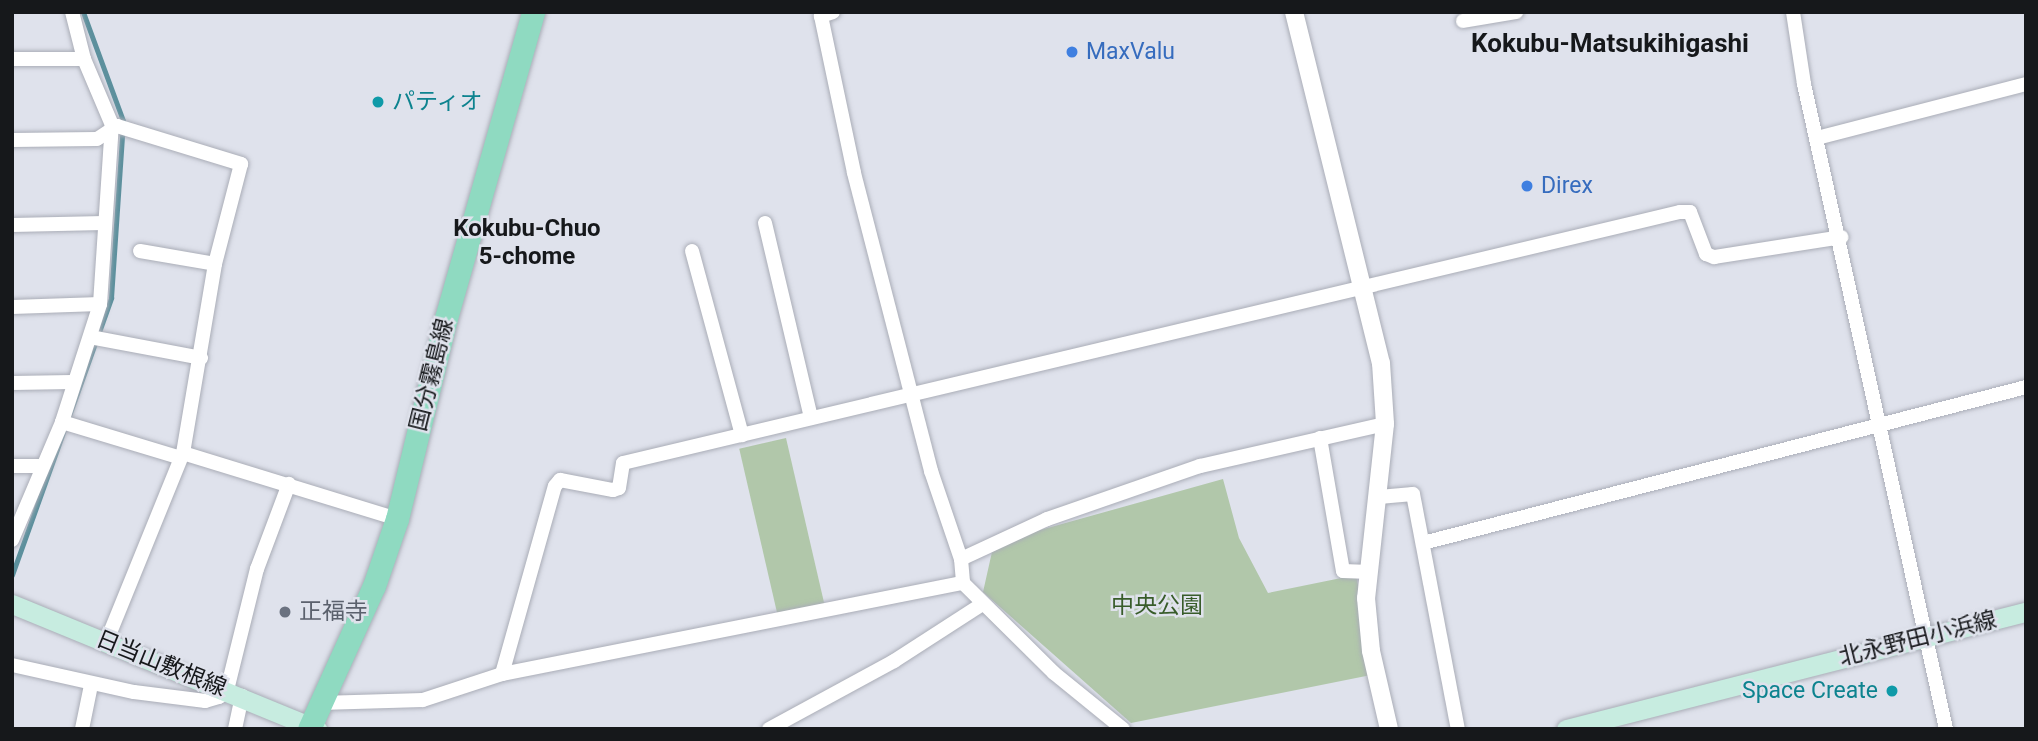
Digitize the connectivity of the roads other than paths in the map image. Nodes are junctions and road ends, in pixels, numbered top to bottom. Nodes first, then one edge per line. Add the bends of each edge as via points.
1 (72, 12) edge
2 (533, 12) edge
3 (833, 12) edge
4 (1294, 12) edge
5 (1516, 12) edge
6 (1793, 12) edge
7 (1463, 21) dead end
8 (12, 59) edge
9 (84, 59) junction
10 (2026, 84) edge
11 (121, 127) junction
12 (1817, 138) junction
13 (12, 140) edge
14 (104, 223) junction
15 (765, 223) dead end
16 (12, 225) edge
17 (1841, 237) junction
18 (140, 251) dead end
19 (692, 251) dead end
20 (215, 264) junction
21 (1362, 287) junction
22 (100, 304) junction
23 (12, 307) edge
24 (98, 338) junction
25 (201, 358) junction
26 (72, 382) junction
27 (12, 383) edge
28 (2026, 387) edge
29 (911, 394) junction
30 (811, 418) junction
31 (68, 424) junction
32 (1385, 424) junction
33 (1881, 426) junction
34 (742, 435) junction
35 (1320, 438) junction
36 (182, 455) junction
37 (12, 466) edge
38 (41, 466) junction
39 (289, 484) junction
40 (1379, 497) junction
41 (397, 519) junction
42 (12, 540) edge
43 (1423, 543) junction
44 (961, 559) junction
45 (1370, 572) junction
46 (963, 583) junction
47 (12, 604) edge
48 (981, 605) junction
49 (2026, 612) edge
50 (1923, 638) junction
51 (106, 643) junction
52 (12, 666) edge
53 (502, 674) junction
54 (91, 685) junction
55 (235, 693) junction
56 (320, 703) junction
57 (312, 728) edge
58 (1573, 728) edge
59 (82, 729) edge
60 (235, 729) edge
61 (769, 729) edge
62 (1123, 729) edge
63 (1389, 729) edge
64 (1458, 729) edge
65 (1946, 729) edge

1 - 9 street
2 - 41 main road, 国分霧島線 via 446,318
3 - 29 street via 821,16 825,38 853,173
4 - 21 street
5 - 7 street
6 - 12 street
8 - 9 street
9 - 11 street
10 - 12 street
11 - 13 street via 97,139
11 - 14 street
11 - 20 street via 241,164
12 - 17 street
14 - 16 street
14 - 22 street
15 - 30 street
17 - 21 street via 1714,257 1706,254 1690,212 1680,212
17 - 33 street
18 - 20 street
19 - 34 street
20 - 25 street
21 - 29 street
21 - 32 street via 1381,363
22 - 23 street
22 - 24 street
24 - 25 street
24 - 26 street
25 - 36 street
26 - 27 street
26 - 31 street
28 - 33 street
29 - 30 street
29 - 44 street via 930,471
30 - 34 street
31 - 36 street
31 - 38 street
32 - 35 street
32 - 40 street
33 - 43 street
33 - 50 street
34 - 53 street via 623,463 619,488 613,490 560,480
35 - 44 street via 1200,466 1047,519
35 - 45 street via 1343,571
36 - 39 street
36 - 51 street
37 - 38 street
38 - 42 street
39 - 41 street
39 - 55 street via 257,569
40 - 43 street via 1412,494
40 - 45 street
41 - 56 main road, 国分霧島線 via 374,586
43 - 64 street via 1442,664
44 - 46 street
45 - 63 street via 1366,598 1371,651
46 - 48 street
46 - 53 street
47 - 51 main road, 日当山敷根線
48 - 61 street via 894,661
48 - 62 street
49 - 50 main road, 北永野田小浜線
50 - 58 main road, 北永野田小浜線
50 - 65 street
51 - 55 main road, 日当山敷根線
52 - 54 street
53 - 56 street via 423,700
54 - 55 street via 205,701
54 - 59 street
55 - 57 main road, 日当山敷根線
55 - 60 street
56 - 57 main road, 国分霧島線

